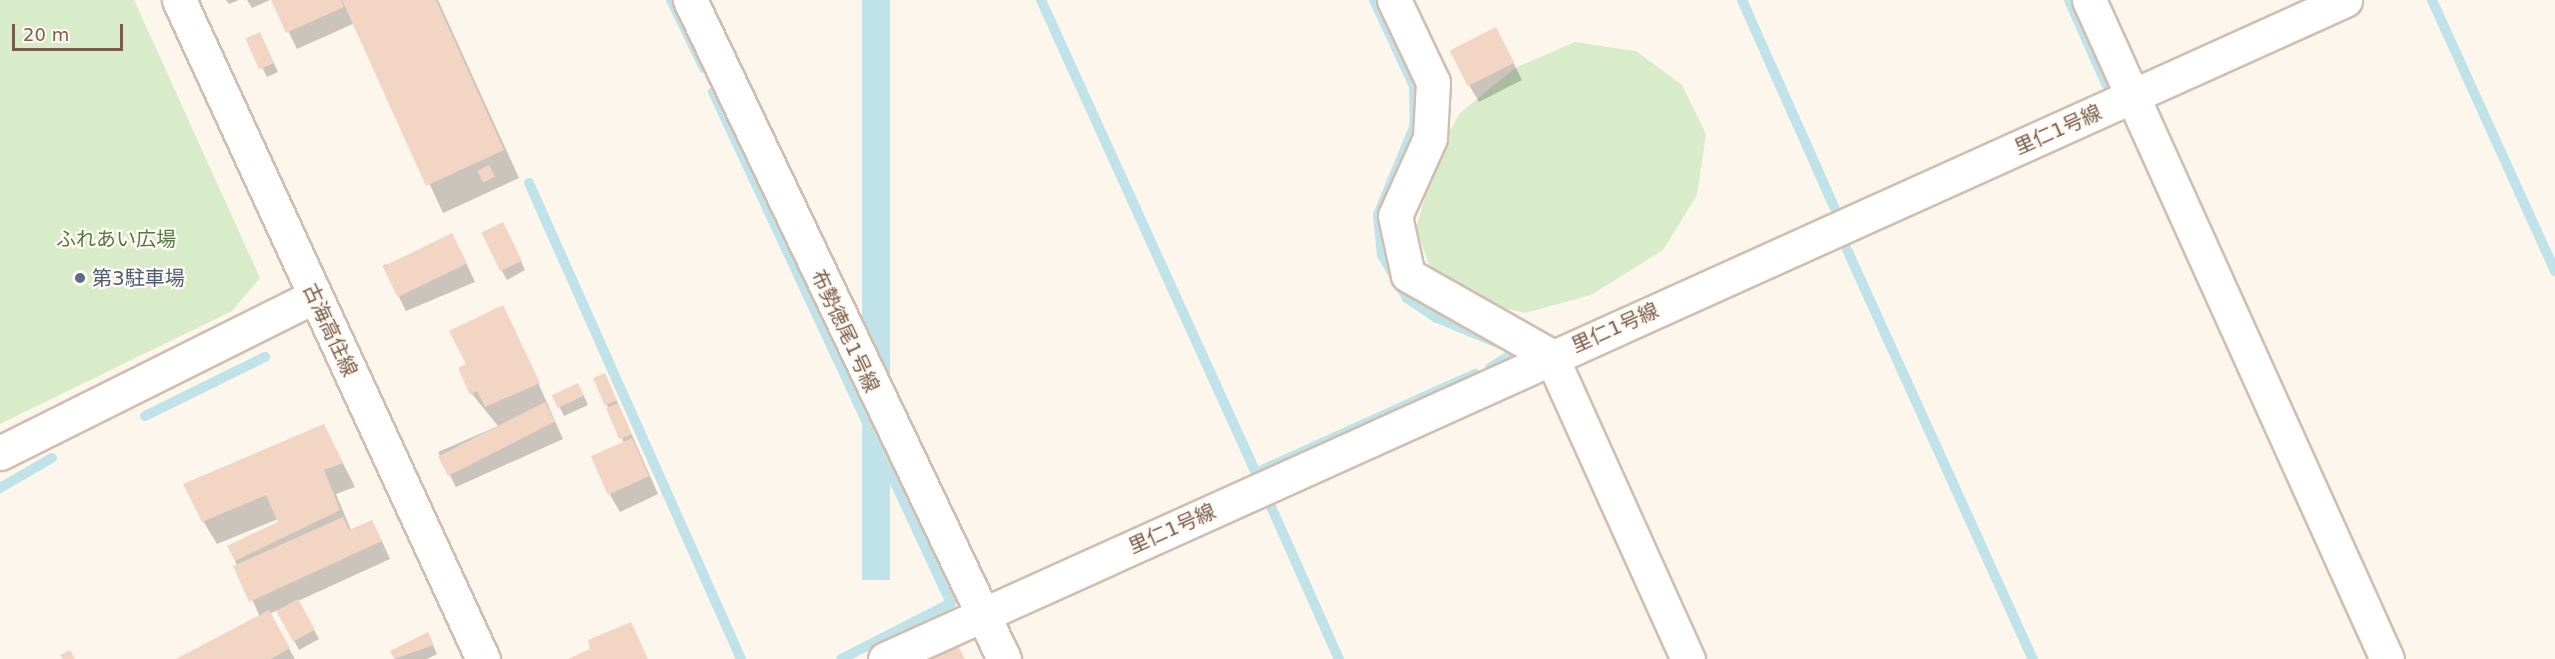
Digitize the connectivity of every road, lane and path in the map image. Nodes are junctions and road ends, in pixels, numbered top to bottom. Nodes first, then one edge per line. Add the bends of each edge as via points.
1 (179, 0) edge
2 (690, 0) edge
3 (1394, 0) edge
4 (2089, 0) edge
5 (2345, 0) edge
6 (2132, 96) junction
7 (315, 296) junction
8 (1551, 356) junction
9 (0, 453) edge
10 (980, 616) junction
11 (483, 659) edge
12 (885, 659) edge
13 (1004, 659) edge
14 (1688, 659) edge
15 (2387, 659) edge

1 - 7 street, 古海高住線
2 - 10 street, 布勢徳尾1号線
3 - 8 street via 1433,82 1430,138 1395,216 1408,275
4 - 6 street
5 - 6 street, 里仁1号線
6 - 8 street, 里仁1号線
6 - 15 street
7 - 9 street
7 - 11 street, 古海高住線
8 - 10 street, 里仁1号線
8 - 14 street
10 - 12 street, 里仁1号線
10 - 13 street, 布勢徳尾1号線

